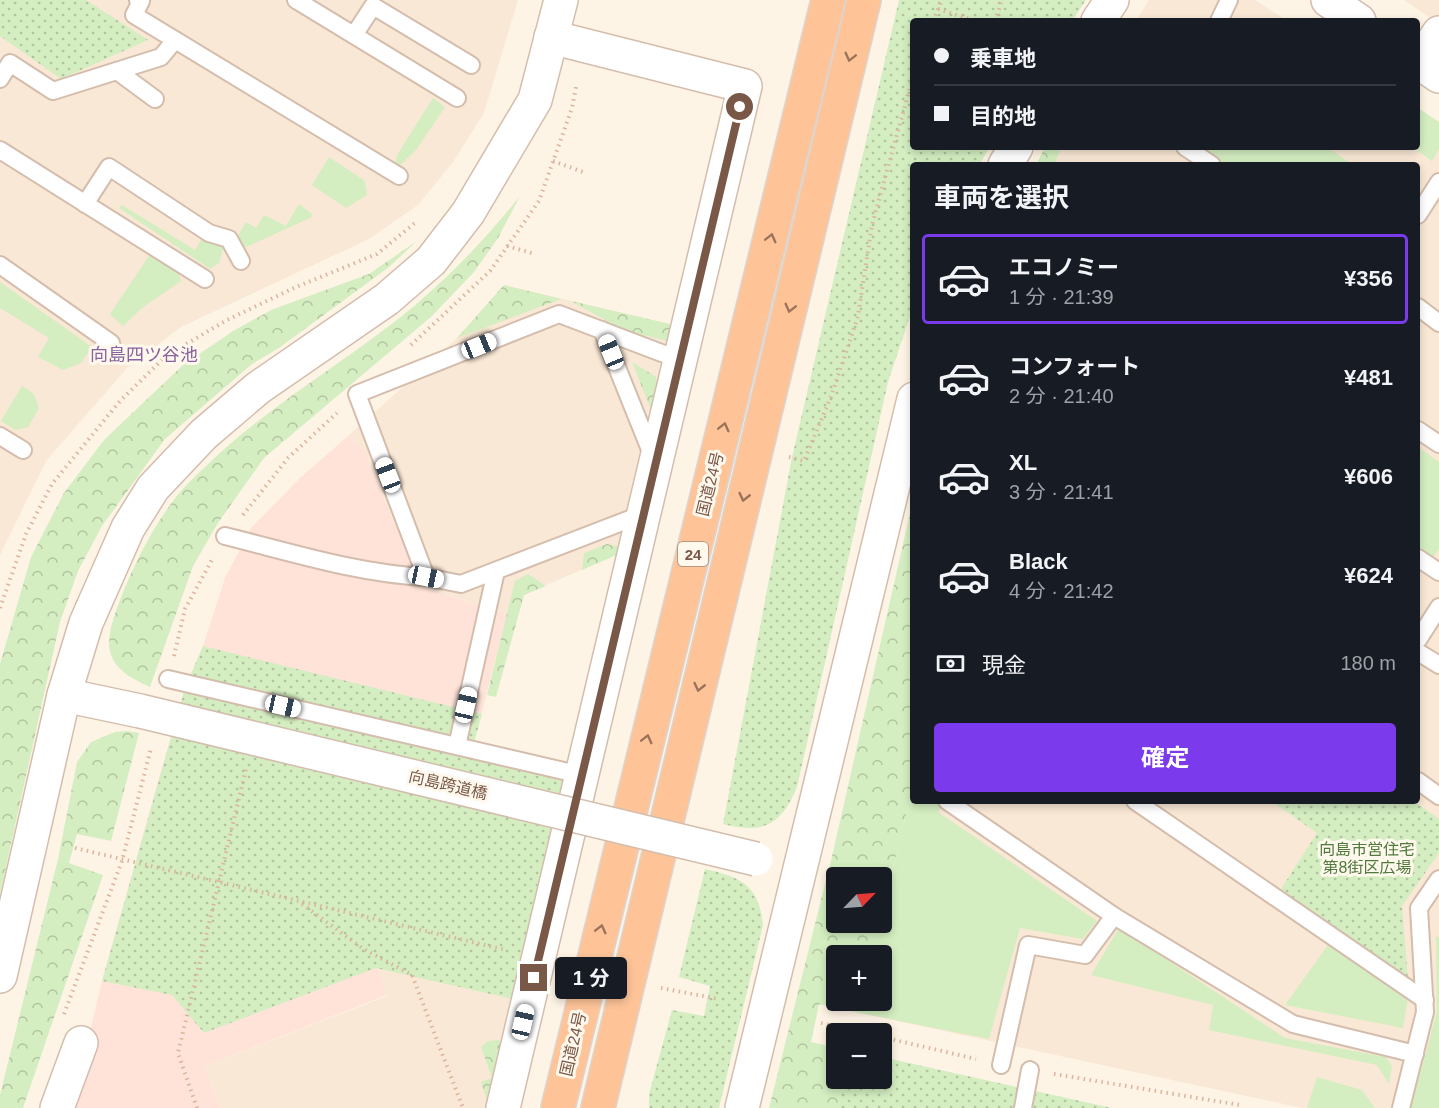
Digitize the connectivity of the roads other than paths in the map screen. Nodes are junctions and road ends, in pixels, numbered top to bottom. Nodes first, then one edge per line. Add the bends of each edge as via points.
1 (138, 0) edge
2 (296, 0) edge
3 (561, 0) edge
4 (814, 0) edge
5 (828, 0) edge
6 (864, 0) edge
7 (1112, 0) edge
8 (1229, 0) edge
9 (1328, 0) edge
10 (1100, 18) edge
11 (1220, 18) edge
12 (1355, 18) edge
13 (1439, 33) edge
14 (354, 35) junction
15 (551, 37) junction
16 (175, 40) junction
17 (471, 65) dead end
18 (1425, 67) edge
19 (117, 71) junction
20 (0, 79) edge
21 (457, 98) dead end
22 (154, 99) dead end
23 (0, 150) edge
24 (1190, 150) edge
25 (1208, 162) edge
26 (399, 176) dead end
27 (1439, 182) edge
28 (779, 202) junction
29 (85, 204) junction
30 (1420, 212) edge
31 (242, 261) dead end
32 (0, 265) edge
33 (205, 279) dead end
34 (1420, 309) edge
35 (1439, 323) edge
36 (602, 330) junction
37 (111, 343) dead end
38 (680, 360) junction
39 (910, 415) edge
40 (1420, 431) edge
41 (0, 436) edge
42 (1439, 444) edge
43 (23, 450) dead end
44 (655, 463) junction
45 (643, 514) junction
46 (225, 536) dead end
47 (1420, 559) edge
48 (496, 571) junction
49 (1439, 572) edge
50 (426, 577) junction
51 (1439, 606) edge
52 (1420, 637) edge
53 (1420, 653) edge
54 (1439, 665) edge
55 (168, 679) dead end
56 (64, 694) junction
57 (457, 746) junction
58 (581, 775) junction
59 (1420, 782) edge
60 (1439, 796) edge
61 (951, 804) edge
62 (1143, 804) edge
63 (798, 871) junction
64 (1439, 879) edge
65 (1114, 916) junction
66 (0, 976) edge
67 (1425, 1000) junction
68 (81, 1043) dead end
69 (1415, 1054) junction
70 (1001, 1065) road end
71 (1030, 1070) road end
72 (57, 1108) edge
73 (503, 1108) edge
74 (558, 1108) edge
75 (598, 1108) edge
76 (742, 1108) edge
77 (1023, 1108) edge
78 (1401, 1108) edge

1 - 16 lane via 141,1 134,15
2 - 14 lane
3 - 15 street
4 - 28 highway, 24 via 781,148
5 - 28 highway, 国道24号 / 24
6 -> 75 highway, 24
7 - 10 street
8 - 11 lane
9 - 12 street
13 - 18 street
14 - 17 lane via 373,6
14 - 21 lane
15 - 38 street via 745,86
15 - 56 street via 535,100 468,213 431,261 387,299 258,388 204,434 153,488 109,566
16 - 19 lane via 160,57
16 - 26 lane
19 - 20 lane via 53,91 10,63
19 - 22 lane
23 - 29 lane
24 - 25 lane
27 - 30 lane
74 -> 28 highway, 国道24号 / 24
29 - 31 lane via 109,167 209,233 229,239
29 - 33 lane
32 - 37 lane
34 - 35 lane
36 - 38 lane
36 - 44 lane
36 - 50 lane via 559,314 357,394
38 - 44 street
39 - 63 street
40 - 42 lane
41 - 43 lane
44 - 45 street
45 - 48 lane
45 - 58 street
46 - 50 lane via 326,560
47 - 49 lane
48 - 50 lane via 461,584
48 - 57 lane
51 - 52 lane
53 - 54 lane
55 - 57 lane
56 - 63 street, 向島跨道橋, bridge
56 - 66 street
57 - 58 lane
58 - 73 street
59 - 60 lane
61 - 65 lane
62 - 67 lane
63 - 76 street
64 - 67 lane via 1419,908
65 - 69 lane via 1293,1023
65 - 70 lane via 1085,955 1028,945
67 - 69 lane
68 - 72 street
69 - 78 lane
71 - 77 lane

